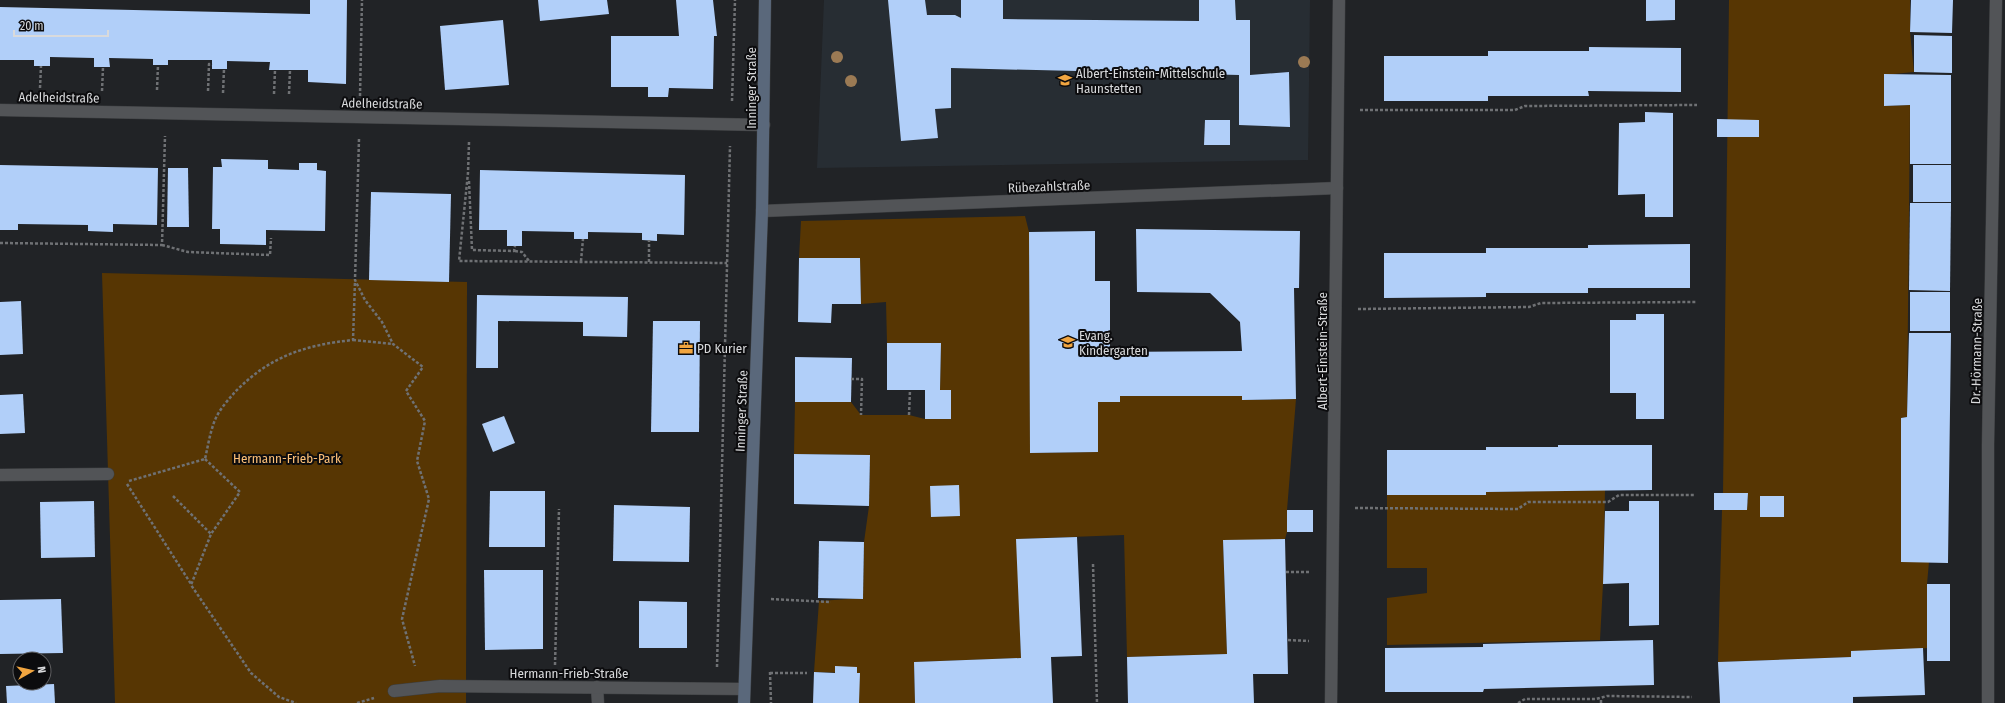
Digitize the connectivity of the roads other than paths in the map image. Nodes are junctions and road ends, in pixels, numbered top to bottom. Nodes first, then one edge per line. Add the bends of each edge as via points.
1 (765, 0) edge
2 (1339, 0) edge
3 (1996, 0) edge
4 (0, 110) edge
5 (764, 125) junction
6 (1337, 188) junction
7 (762, 211) junction
8 (108, 474) dead end
9 (0, 475) edge
10 (597, 687) junction
11 (744, 689) junction
12 (394, 691) dead end
13 (598, 703) edge
14 (744, 703) edge
15 (1331, 703) edge
16 (1988, 703) edge

1 - 5 main road, Inninger Straße
2 - 6 street, Albert-Einstein-Straße
3 - 16 street, Dr.-Hörmann-Straße via 1988,445
4 - 5 street, Adelheidstraße
5 - 7 main road, Inninger Straße
6 - 7 street, Rübezahlstraße
6 - 15 street, Albert-Einstein-Straße
7 - 11 main road, Inninger Straße
8 - 9 street
10 - 11 street, Hermann-Frieb-Straße
10 - 12 street, Hermann-Frieb-Straße via 422,688
10 - 13 street
11 - 14 main road, Inninger Straße

